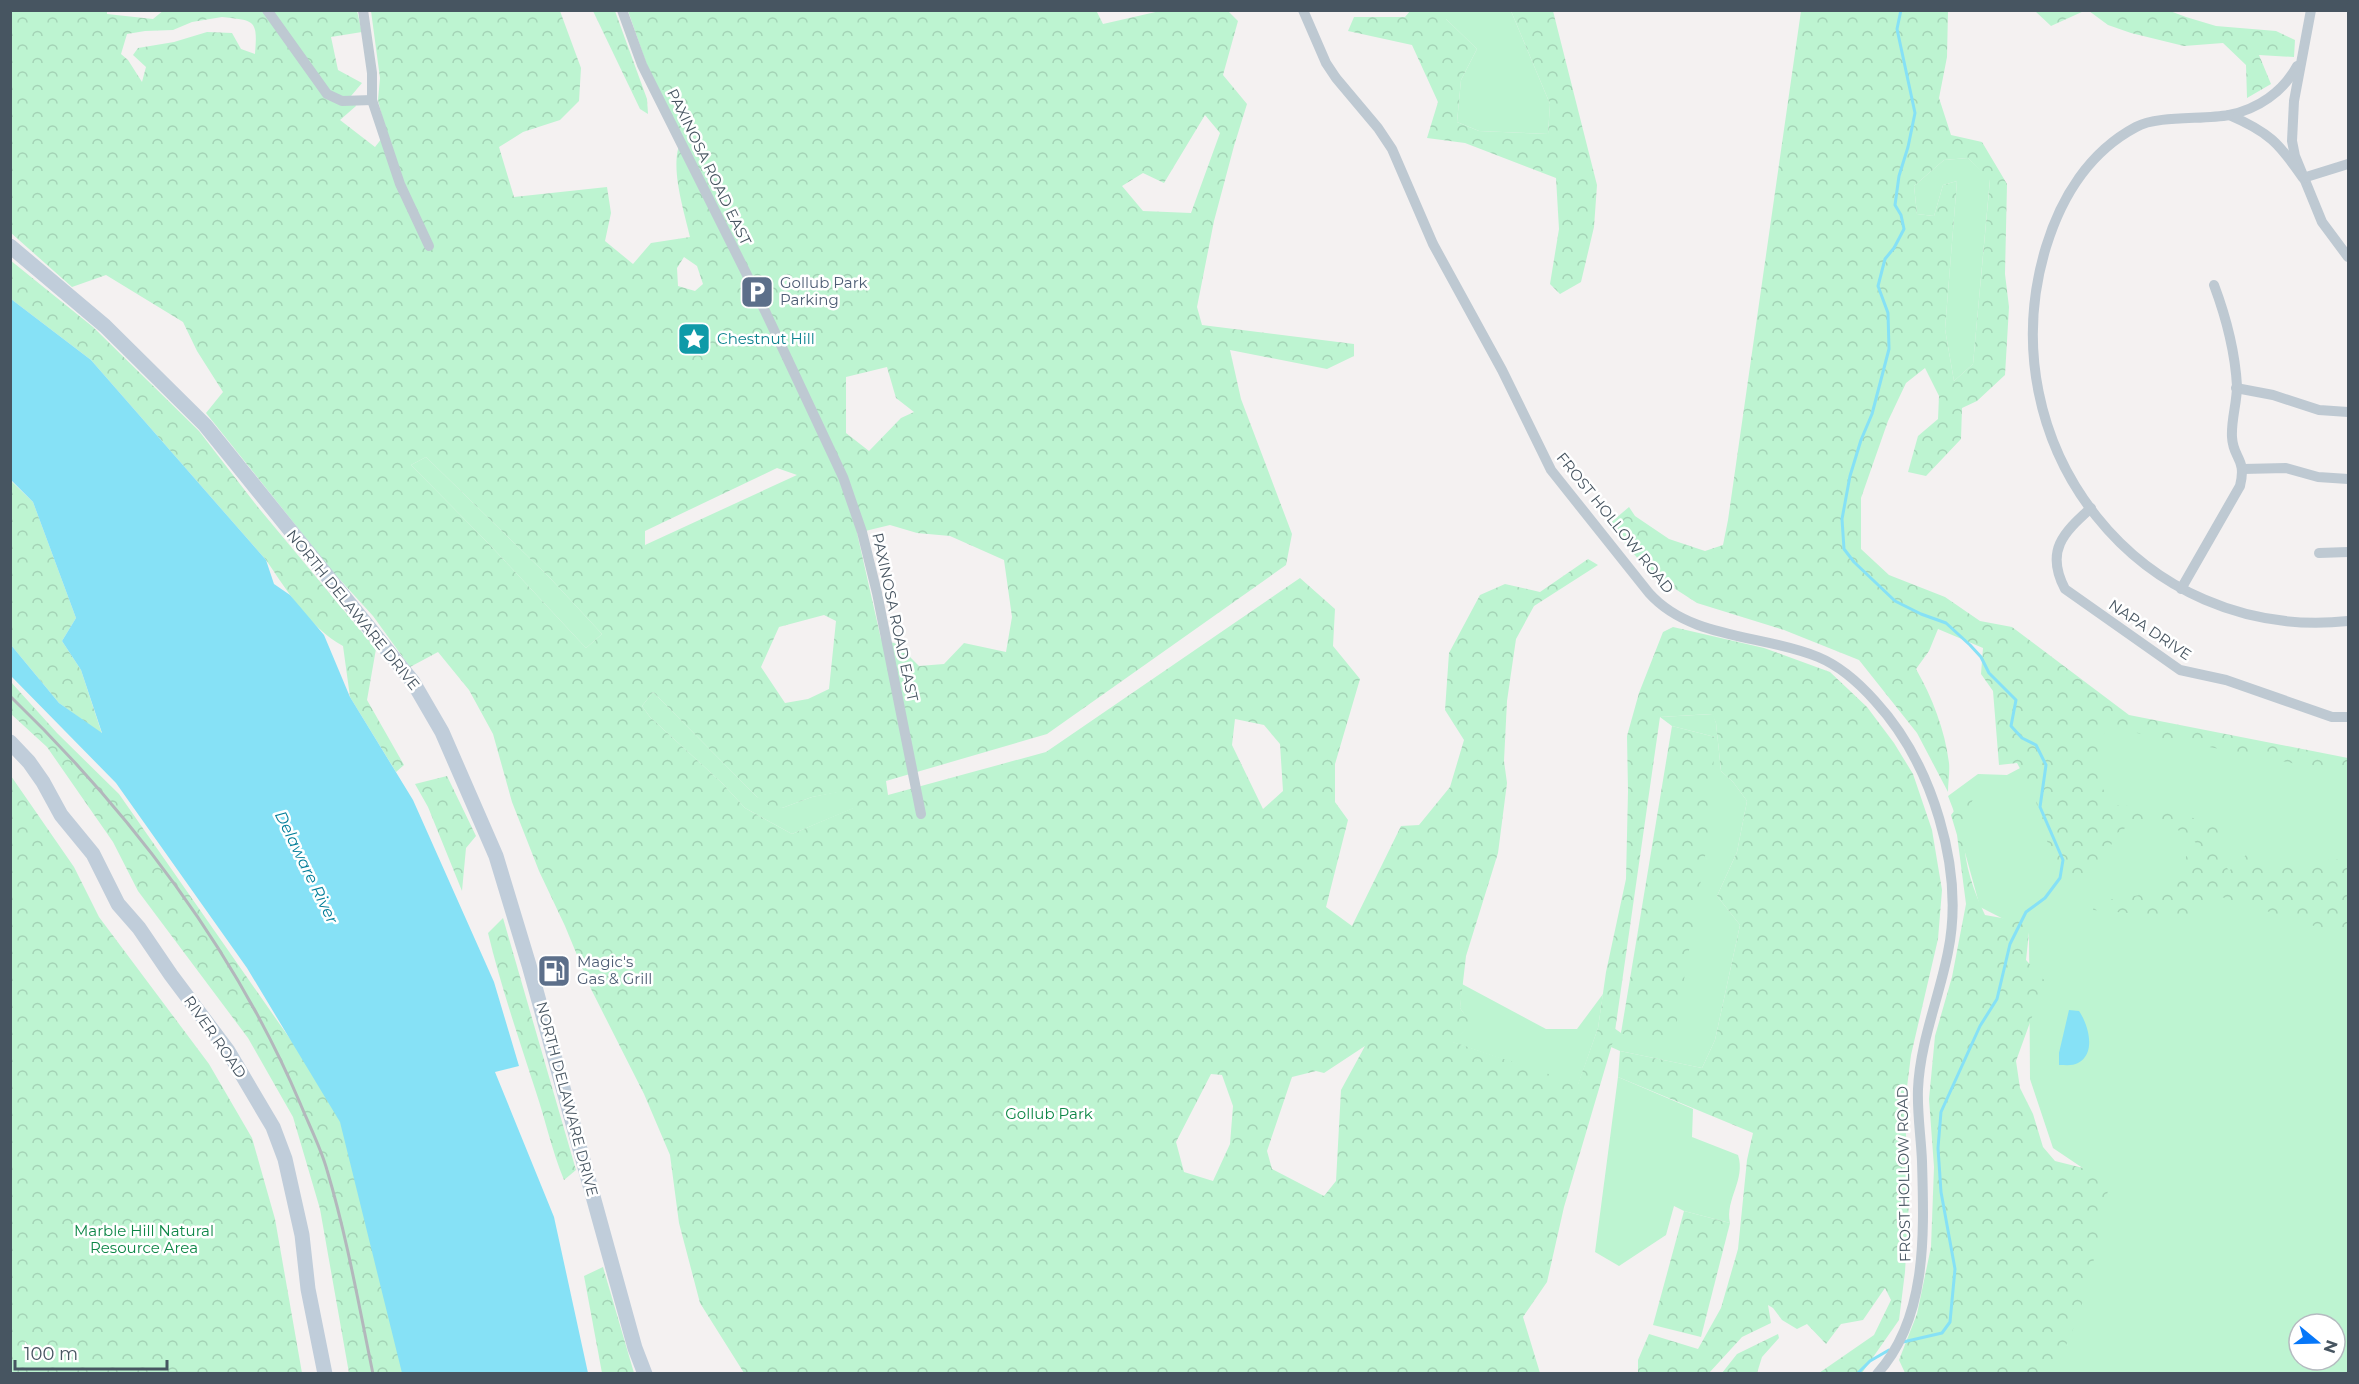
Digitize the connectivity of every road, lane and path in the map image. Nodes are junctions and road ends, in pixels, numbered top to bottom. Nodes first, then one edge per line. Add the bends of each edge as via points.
1 (267, 10) edge
2 (363, 10) edge
3 (622, 10) edge
4 (1303, 10) edge
5 (2311, 10) edge
6 (2301, 58) junction
7 (372, 100) junction
8 (2229, 115) junction
9 (2349, 164) edge
10 (2304, 178) junction
11 (10, 246) edge
12 (429, 246) dead end
13 (2349, 257) edge
14 (2214, 285) dead end
15 (2236, 388) junction
16 (2349, 412) edge
17 (2243, 469) junction
18 (2349, 479) edge
19 (2091, 508) junction
20 (2349, 552) edge
21 (2319, 553) dead end
22 (2181, 589) junction
23 (2349, 621) edge
24 (2349, 717) edge
25 (10, 742) edge
26 (921, 814) dead end
27 (325, 1374) edge
28 (645, 1374) edge
29 (1877, 1374) edge

1 - 7 street via 327,94 342,101
2 - 7 street
3 - 26 street, PAXINOSA ROAD EAST via 642,65 843,477 862,531 877,593
4 - 29 street, FROST HOLLOW ROAD via 1326,63 1392,149 1433,244 1551,470 1648,593 1664,607 1702,626 1830,662 1890,718 1917,760 1937,811 1946,850 1953,896 1952,925 1921,1056 1917,1109 1922,1159 1920,1270 1903,1333
5 - 6 street
6 - 8 street via 2290,79 2273,95 2248,111
6 - 10 street via 2292,132 2295,156
7 - 12 street via 400,184
8 - 10 street via 2270,136
8 - 19 street via 2139,125 2113,141 2088,165 2069,193 2051,232 2040,268 2034,311 2038,392 2060,459
9 - 10 street
10 - 13 street via 2322,222
11 - 28 main road, NORTH DELAWARE DRIVE via 105,326 205,425 413,682 442,732 499,867 530,965
14 - 15 street via 2230,337
15 - 16 street via 2319,410
15 - 17 street via 2232,436
17 - 18 street via 2286,468 2318,477
17 - 22 street via 2240,486
19 - 22 street via 2123,545
19 - 24 street, NAPA DRIVE via 2069,528 2057,551 2057,569 2066,589 2180,670 2226,680 2332,717
20 - 21 street
22 - 23 street via 2254,617 2308,624
25 - 27 main road, RIVER ROAD via 93,855 118,904 228,1051 273,1128 285,1159 302,1235

